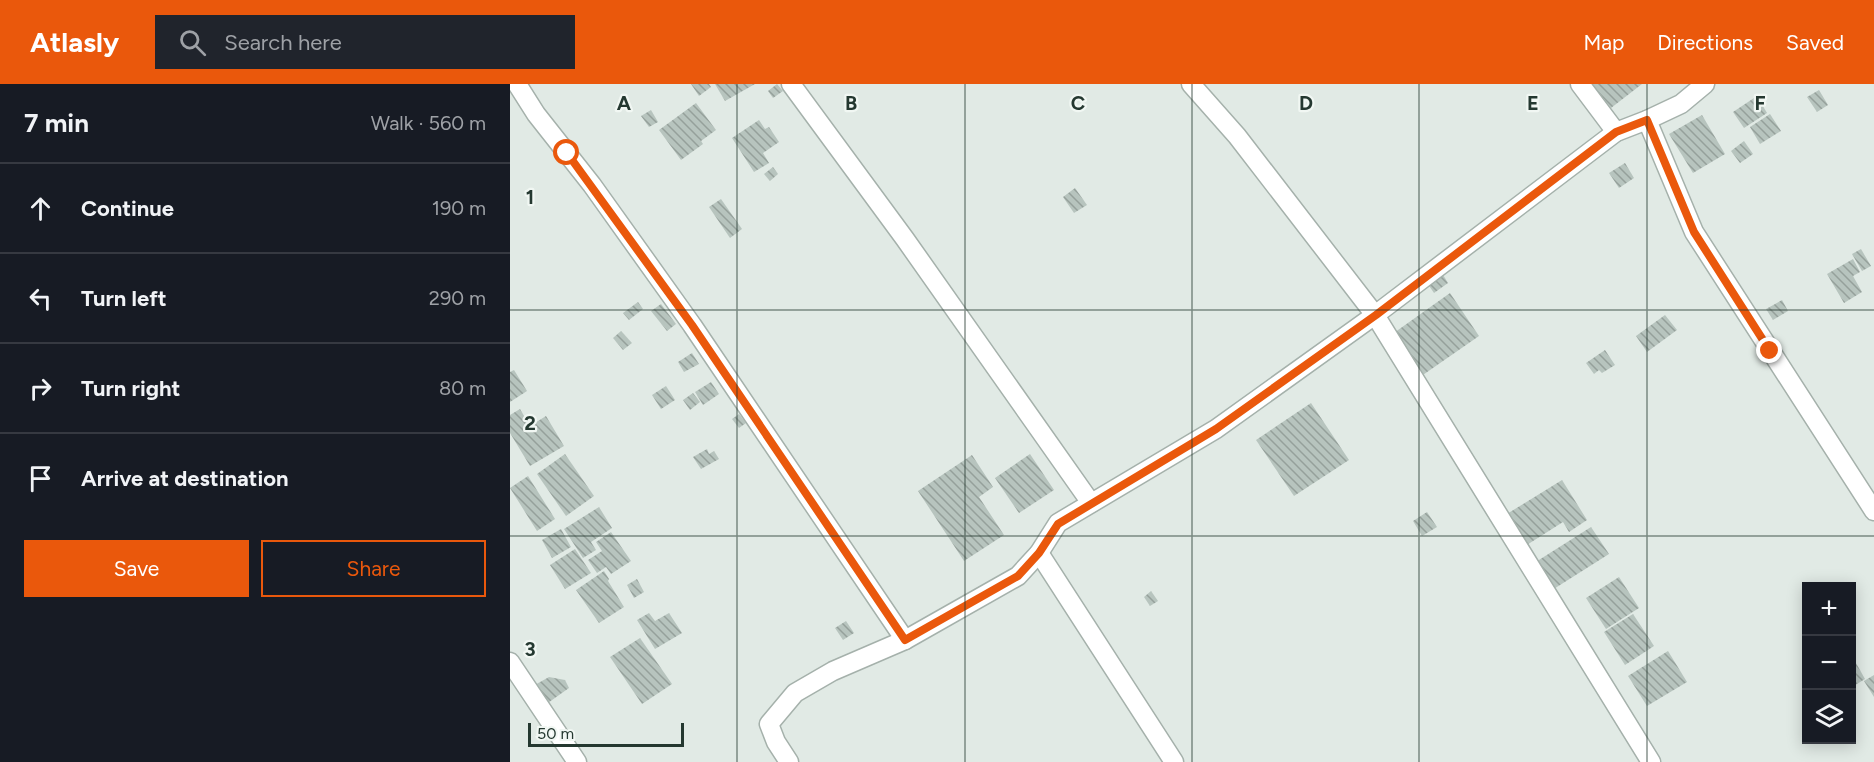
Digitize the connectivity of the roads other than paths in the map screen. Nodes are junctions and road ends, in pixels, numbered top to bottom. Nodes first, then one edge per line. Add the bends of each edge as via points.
1 (517, 84) edge
2 (791, 84) edge
3 (1191, 84) edge
4 (1580, 84) edge
5 (1705, 84) edge
6 (1647, 120) junction
7 (1616, 132) junction
8 (1376, 315) junction
9 (1091, 503) junction
10 (1874, 511) edge
11 (1039, 553) junction
12 (905, 640) junction
13 (510, 662) edge
14 (577, 762) edge
15 (789, 762) edge
16 (1174, 762) edge
17 (1651, 762) edge

1 - 12 street via 692,325
2 - 9 street via 905,238
3 - 8 street via 1237,136
4 - 7 street
5 - 6 street via 1681,104
6 - 7 street
6 - 10 street via 1694,232
7 - 8 street
8 - 9 street via 1216,429
8 - 17 street
9 - 11 street via 1058,524
11 - 12 street via 1018,576
11 - 16 street
12 - 15 street via 833,671 795,693 769,724
13 - 14 street

